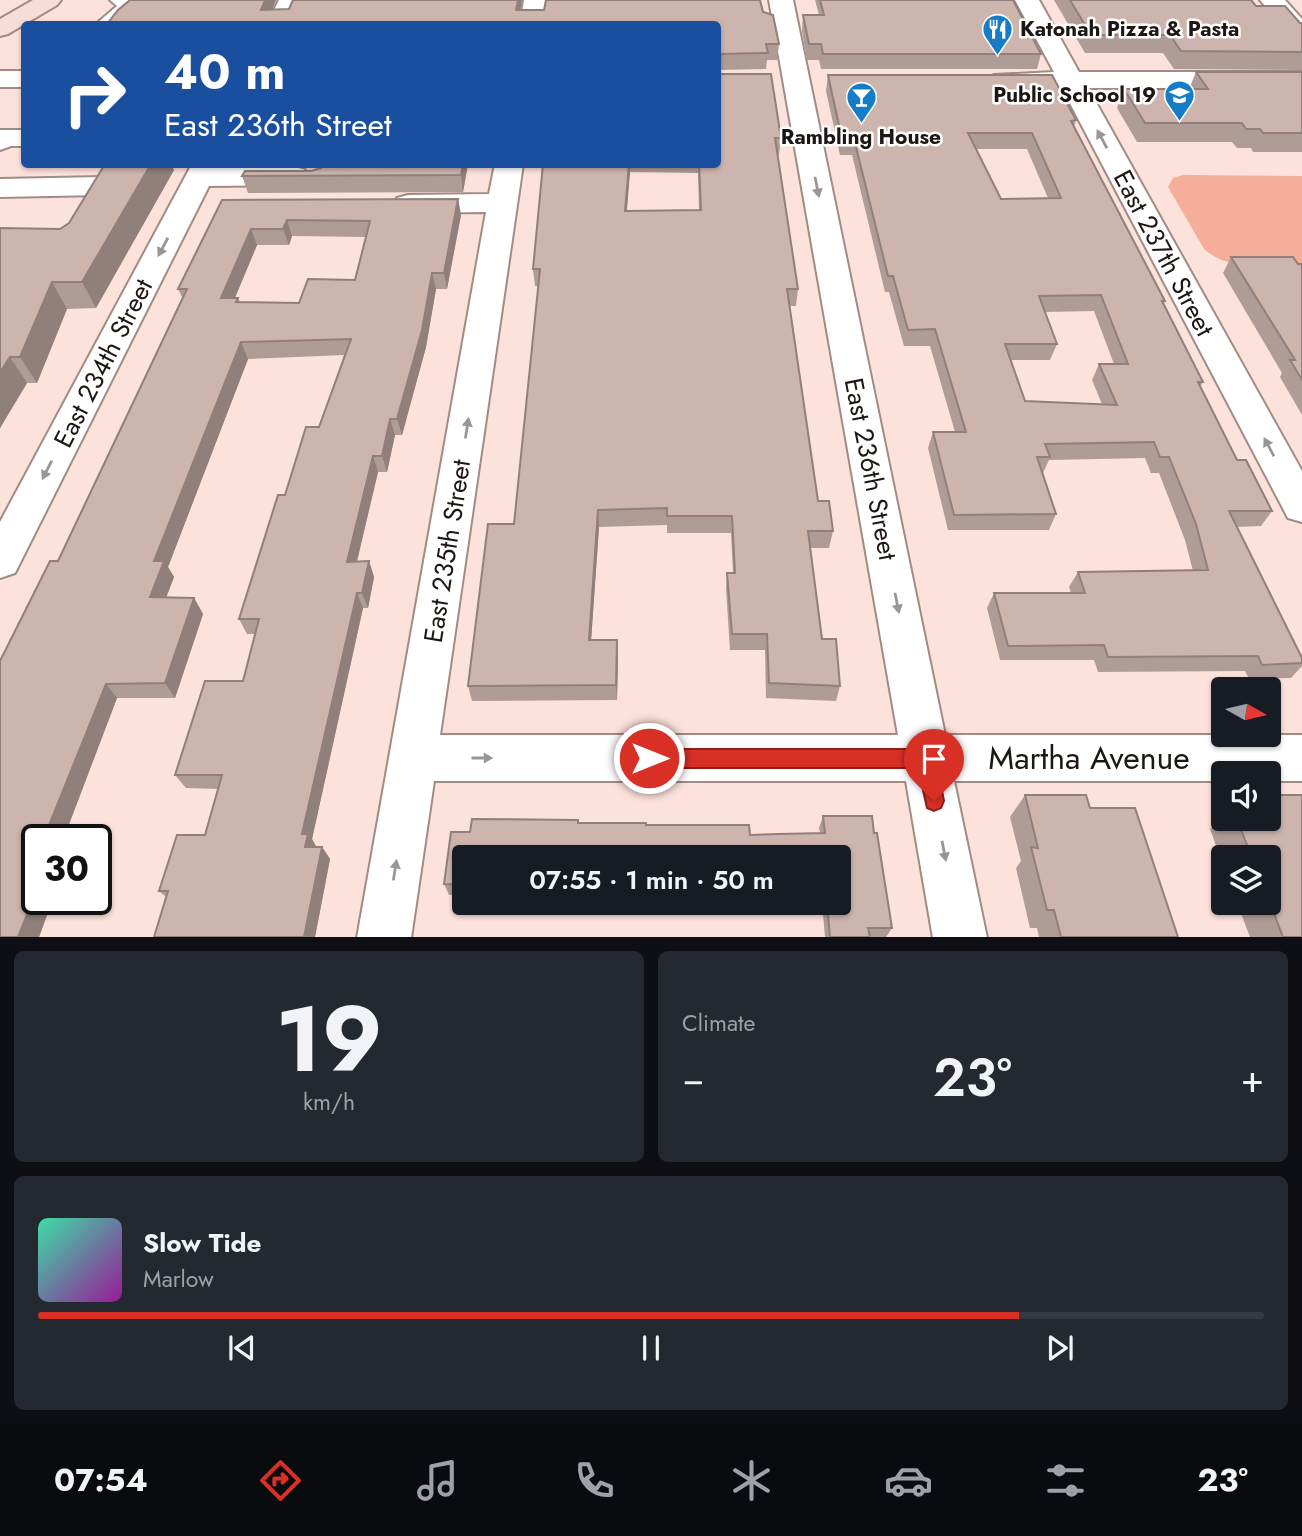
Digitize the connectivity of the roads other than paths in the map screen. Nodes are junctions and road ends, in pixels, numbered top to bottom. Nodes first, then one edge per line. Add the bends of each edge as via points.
1 (49, 0) edge
2 (122, 0) edge
3 (291, 0) edge
4 (536, 0) edge
5 (781, 0) edge
6 (1027, 0) edge
7 (1272, 0) edge
8 (112, 21) edge
9 (280, 21) edge
10 (532, 21) edge
11 (0, 29) edge
12 (1302, 33) edge
13 (0, 79) edge
14 (21, 79) edge
15 (973, 80) edge
16 (1070, 80) junction
17 (1302, 80) edge
18 (21, 138) edge
19 (0, 142) edge
20 (108, 175) edge
21 (315, 176) edge
22 (197, 182) edge
23 (506, 184) edge
24 (0, 188) edge
25 (240, 204) edge
26 (374, 204) edge
27 (82, 219) edge
28 (1302, 507) edge
29 (4, 546) edge
30 (414, 758) junction
31 (926, 758) junction
32 (1302, 758) edge
33 (384, 937) edge
34 (960, 937) edge

1 - 11 main road
2 - 8 street via 136,2
3 - 9 street
4 - 10 street
5 -> 31 street, East 236th Street
6 - 16 street, East 237th Street
7 - 12 street
13 - 14 street
15 - 16 street
16 - 17 street
28 -> 16 street, East 237th Street
18 - 19 street
20 - 24 street
20 - 27 street
21 - 22 street
22 - 25 street
22 -> 29 street, East 234th Street
23 - 26 street
30 -> 23 street, East 235th Street
30 -> 31 street, Martha Avenue
33 -> 30 street, East 235th Street
31 - 32 street, Martha Avenue
31 -> 34 street, East 236th Street

